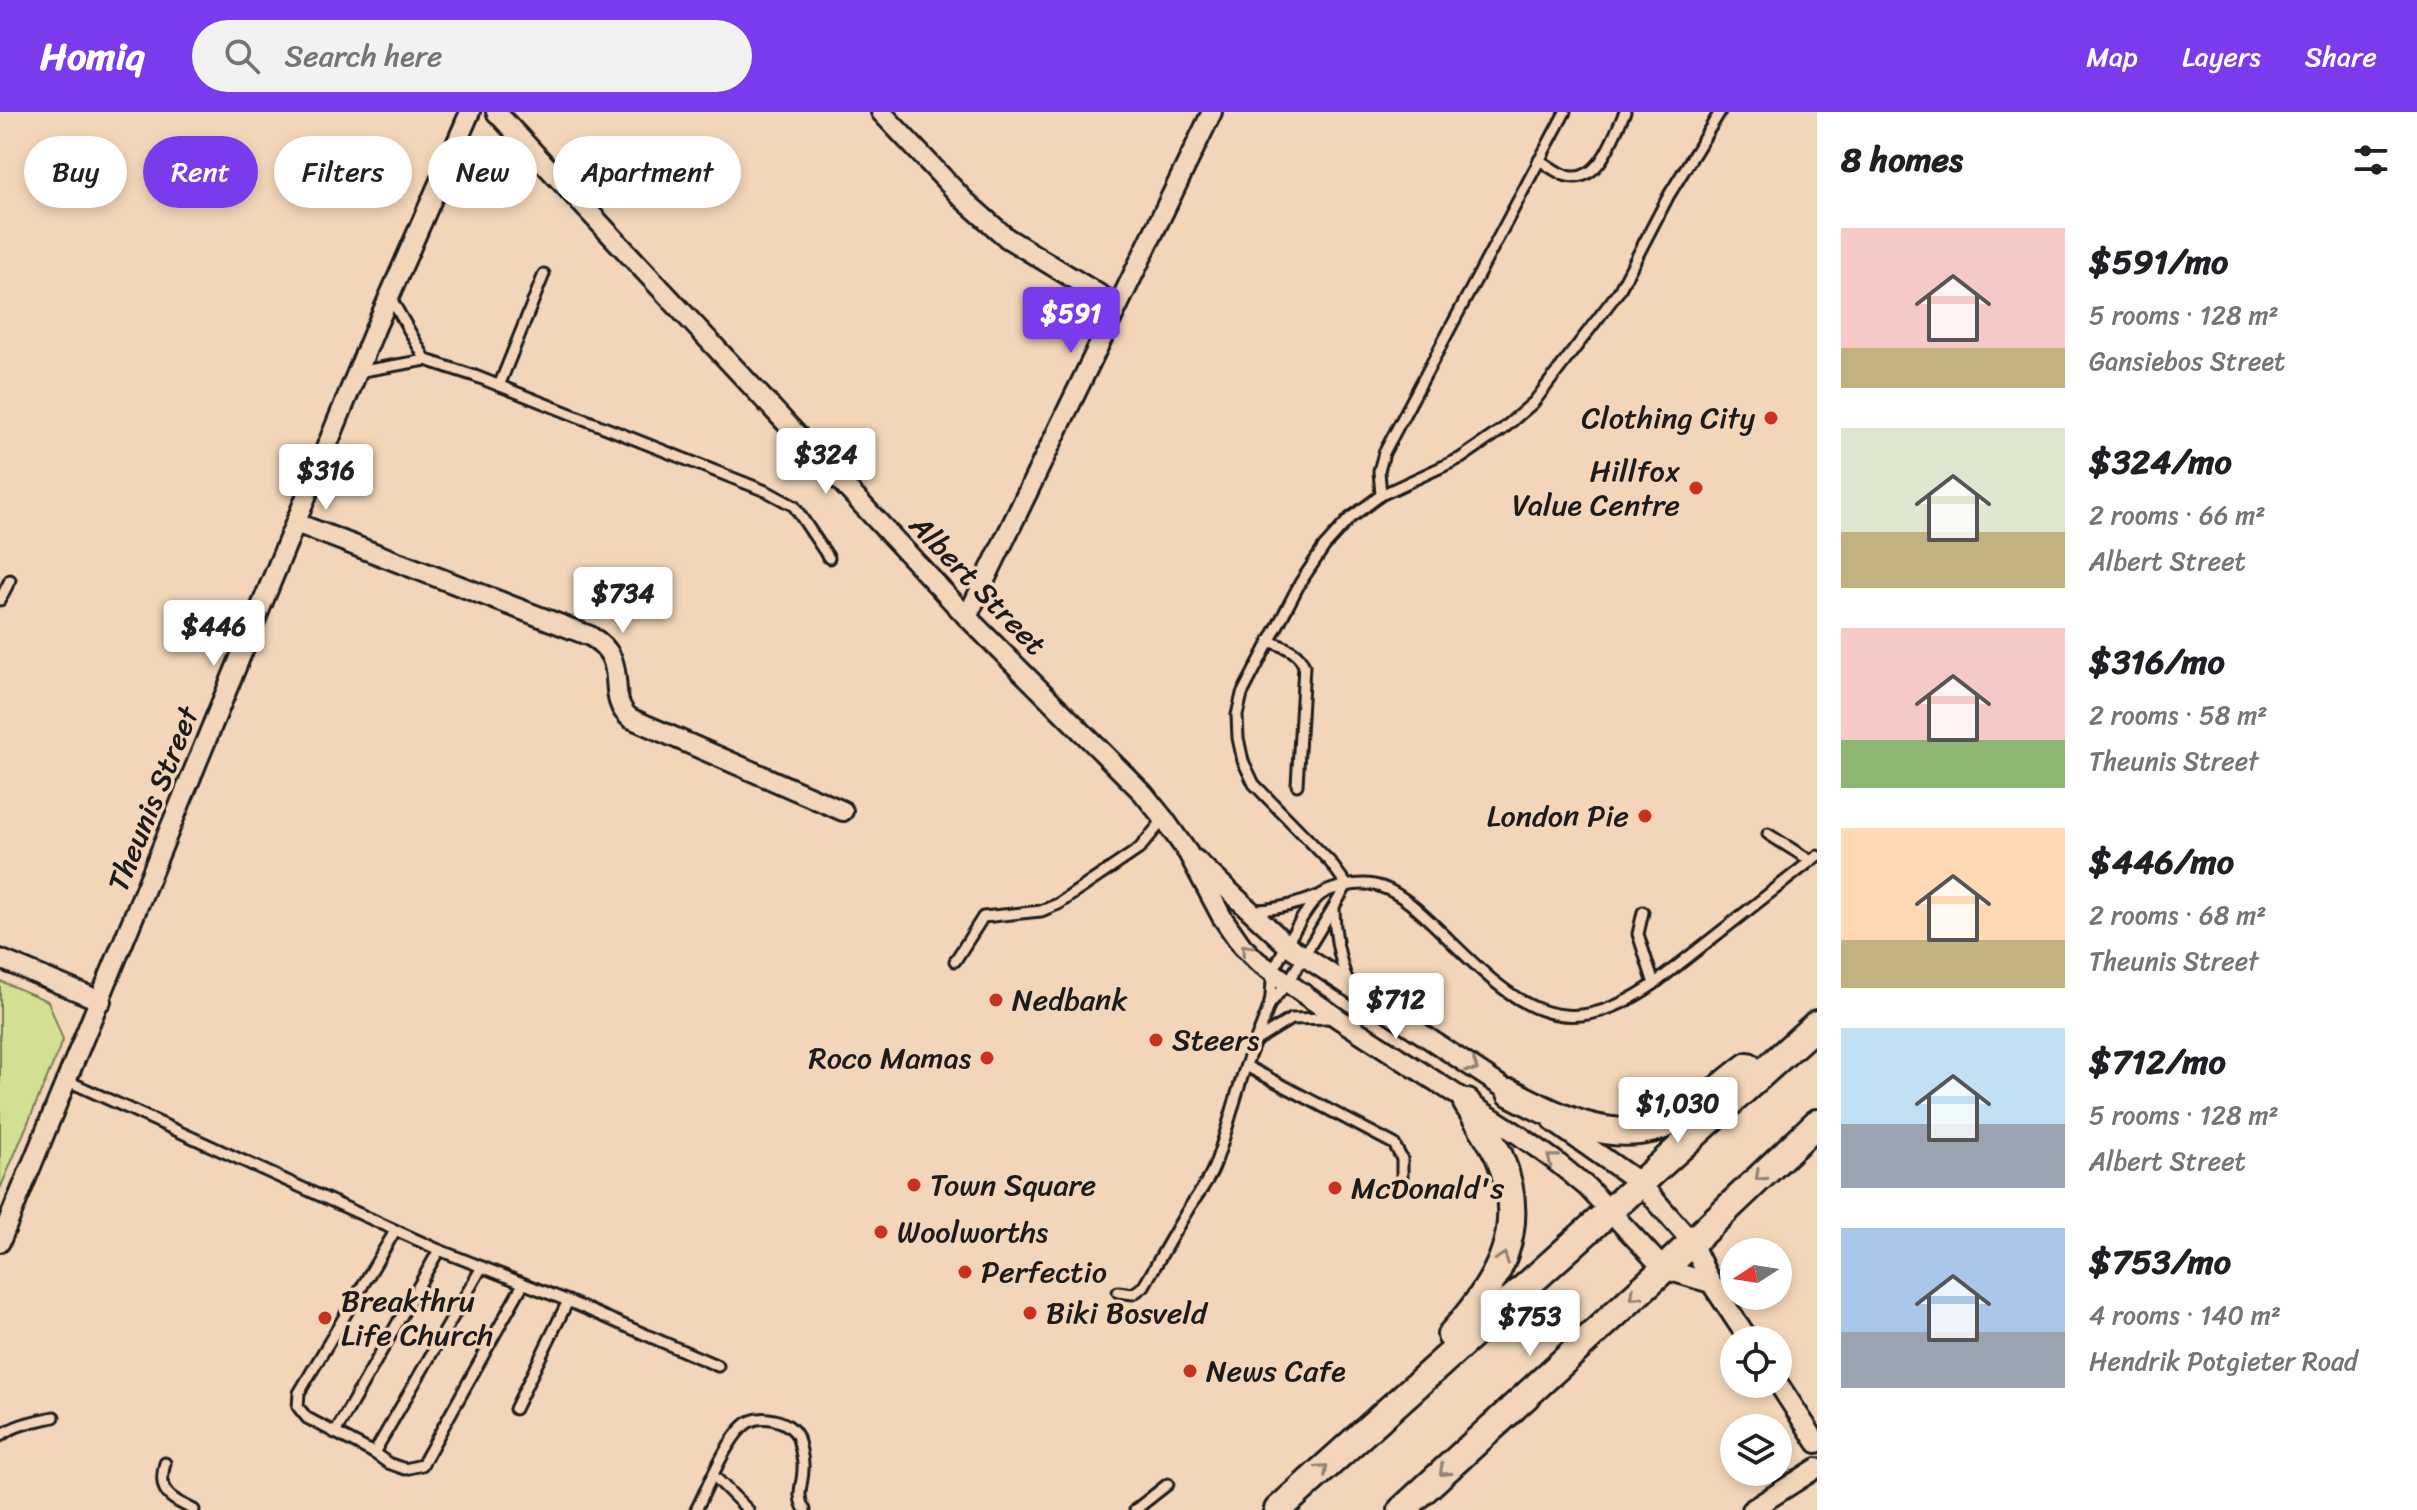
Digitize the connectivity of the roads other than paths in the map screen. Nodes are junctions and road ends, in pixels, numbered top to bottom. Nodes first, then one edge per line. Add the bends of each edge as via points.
1 (470, 112) edge
2 (496, 112) edge
3 (1212, 112) edge
4 (1565, 112) edge
5 (1625, 112) edge
6 (1720, 112) edge
7 (885, 113) edge
8 (1539, 160) junction
9 (544, 274) dead end
10 (390, 295) junction
11 (1118, 306) junction
12 (426, 360) junction
13 (357, 372) junction
14 (499, 386) junction
15 (1381, 495) junction
16 (296, 523) junction
17 (829, 558) dead end
18 (10, 580) dead end
19 (0, 600) edge
20 (967, 617) junction
21 (1269, 641) junction
22 (1297, 785) dead end
23 (843, 811) dead end
24 (1164, 819) junction
25 (1768, 834) dead end
26 (1188, 853) junction
27 (1814, 858) edge
28 (1347, 885) junction
29 (1318, 896) junction
30 (1334, 908) junction
31 (1249, 910) junction
32 (1643, 912) dead end
33 (1287, 945) junction
34 (1304, 956) junction
35 (0, 959) edge
36 (955, 961) dead end
37 (1281, 977) junction
38 (1349, 984) junction
39 (1654, 984) junction
40 (101, 1001) junction
41 (1270, 1004) junction
42 (1817, 1015) edge
43 (1339, 1019) junction
44 (1817, 1024) edge
45 (1255, 1041) junction
46 (1246, 1066) junction
47 (68, 1081) junction
48 (1511, 1093) junction
49 (1467, 1103) junction
50 (1817, 1123) edge
51 (1402, 1177) dead end
52 (1640, 1183) junction
53 (1610, 1211) junction
54 (395, 1231) junction
55 (1691, 1241) junction
56 (0, 1242) edge
57 (439, 1250) junction
58 (482, 1267) junction
59 (1664, 1269) junction
60 (1711, 1283) junction
61 (523, 1284) junction
62 (1118, 1292) dead end
63 (568, 1301) junction
64 (1740, 1326) edge
65 (718, 1366) dead end
66 (1788, 1398) edge
67 (515, 1409) dead end
68 (54, 1417) dead end
69 (1368, 1427) junction
70 (335, 1433) junction
71 (0, 1436) edge
72 (1817, 1443) edge
73 (374, 1453) junction
74 (165, 1463) dead end
75 (1817, 1468) edge
76 (714, 1476) junction
77 (1168, 1484) dead end
78 (194, 1510) edge
79 (696, 1510) edge
80 (748, 1510) edge
81 (805, 1510) edge
82 (1135, 1510) edge
83 (1278, 1510) edge
84 (1402, 1510) edge
85 (1751, 1510) edge

1 - 10 street, Theunis Street
2 - 20 street, Albert Street
3 - 11 street
4 - 8 lane
5 - 8 lane via 1590,172 1566,176
6 - 15 lane via 1619,291 1534,402 1461,458
7 - 11 street via 964,200 1007,238
8 - 15 lane via 1384,453
9 - 14 lane
10 - 12 lane
10 - 13 street, Theunis Street
11 - 20 street
12 - 13 lane
12 - 14 lane
13 - 16 street, Theunis Street
14 - 17 lane via 768,492 794,506
15 - 21 lane via 1324,547
16 - 23 street via 590,636 612,655 620,708 630,718
16 - 40 street, Theunis Street
18 - 19 lane
20 - 24 street, Albert Street
21 - 22 lane via 1294,652 1304,666
21 - 28 lane via 1237,715 1243,761 1268,801
24 - 26 street, Albert Street
24 - 36 lane via 1139,849 1058,904 983,917
25 - 27 lane
26 - 31 street, Albert Street
37 -> 26 street, Albert Street via 1242,946
27 - 39 lane
28 - 29 lane
28 - 30 lane
28 - 39 lane via 1375,885 1417,908 1491,980 1537,1009 1588,1015 1606,1011
29 - 31 lane via 1273,910
29 - 33 lane
30 - 34 lane
30 - 38 lane via 1334,935
31 - 33 street, Albert Street
32 - 39 lane via 1638,934
33 - 34 street, Albert Street
33 - 37 lane
34 - 37 lane
34 - 38 street, Albert Street
35 - 40 street
37 - 41 lane
37 - 41 lane
37 - 43 street, Albert Street
38 -> 48 street, Albert Street
40 - 47 street, Theunis Street
41 - 45 lane
42 - 48 main road via 1679,1117 1659,1126 1630,1133 1599,1131
43 - 45 lane via 1291,1019
43 - 49 street, Albert Street
44 - 52 main road
45 - 46 lane
46 - 51 lane via 1394,1144 1402,1159
46 - 62 lane via 1206,1184 1144,1286 1133,1294
47 - 54 lane
47 - 56 street, Theunis Street
48 - 52 street, Albert Street
53 -> 49 street, Albert Street via 1554,1160
69 -> 49 main road via 1466,1319 1501,1267 1513,1209 1497,1154
50 -> 55 main road
52 - 53 main road
52 - 55 street, Albert Street
53 - 59 street, Albert Street
53 - 69 main road
54 - 57 lane
54 - 70 lane via 299,1393 298,1407 307,1418
55 - 59 main road
55 - 60 street, Albert Street
57 - 58 lane
57 - 70 lane
58 - 61 lane
58 - 73 lane
59 - 60 street
59 -> 84 main road
60 - 64 street, Albert Street
61 - 63 lane
61 - 73 lane via 422,1465 405,1469
63 - 65 lane
63 - 67 lane
66 - 72 street
68 - 71 lane
83 -> 69 main road
70 - 73 lane
74 - 78 lane via 161,1479 166,1492
75 - 85 street
76 - 79 lane
76 - 80 lane
76 - 81 lane via 741,1428 768,1418 783,1422 797,1434 803,1469 800,1502
77 - 82 lane

